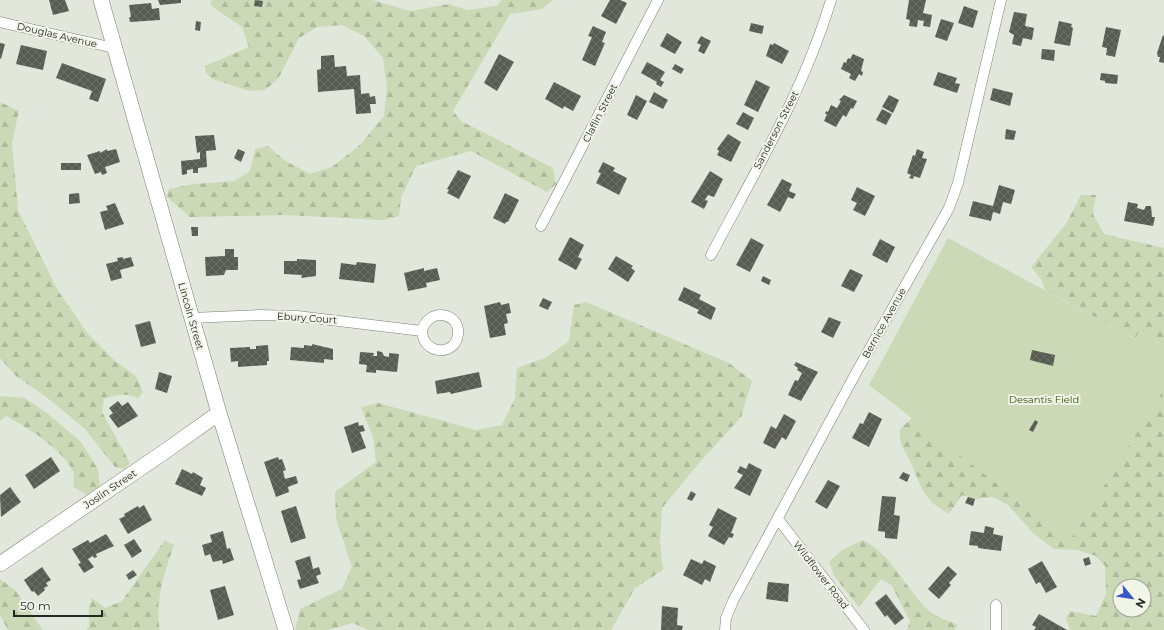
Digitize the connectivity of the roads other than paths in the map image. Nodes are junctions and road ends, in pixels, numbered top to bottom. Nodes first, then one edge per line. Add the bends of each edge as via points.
1 (101, 0) edge
2 (658, 0) edge
3 (830, 0) edge
4 (1001, 0) edge
5 (0, 22) edge
6 (114, 48) junction
7 (541, 226) dead end
8 (711, 255) dead end
9 (192, 318) junction
10 (422, 331) dead end
11 (219, 413) junction
12 (778, 519) junction
13 (0, 564) edge
14 (996, 605) dead end
15 (286, 630) edge
16 (725, 630) edge
17 (864, 630) edge
18 (996, 630) edge

1 - 6 street, Lincoln Street
2 - 7 street, Claflin Street
3 - 8 street, Sanderson Street via 817,43 797,88
4 - 12 street, Bernice Avenue via 958,183 951,202
5 - 6 street, Douglas Avenue
6 - 9 street, Lincoln Street
9 - 10 street, Ebury Court via 297,316
9 - 11 street, Lincoln Street
11 - 13 street, Joslin Street
11 - 15 street, Lincoln Street
12 - 16 street, Bernice Avenue via 728,610
12 - 17 street, Wildflower Road
14 - 18 street

